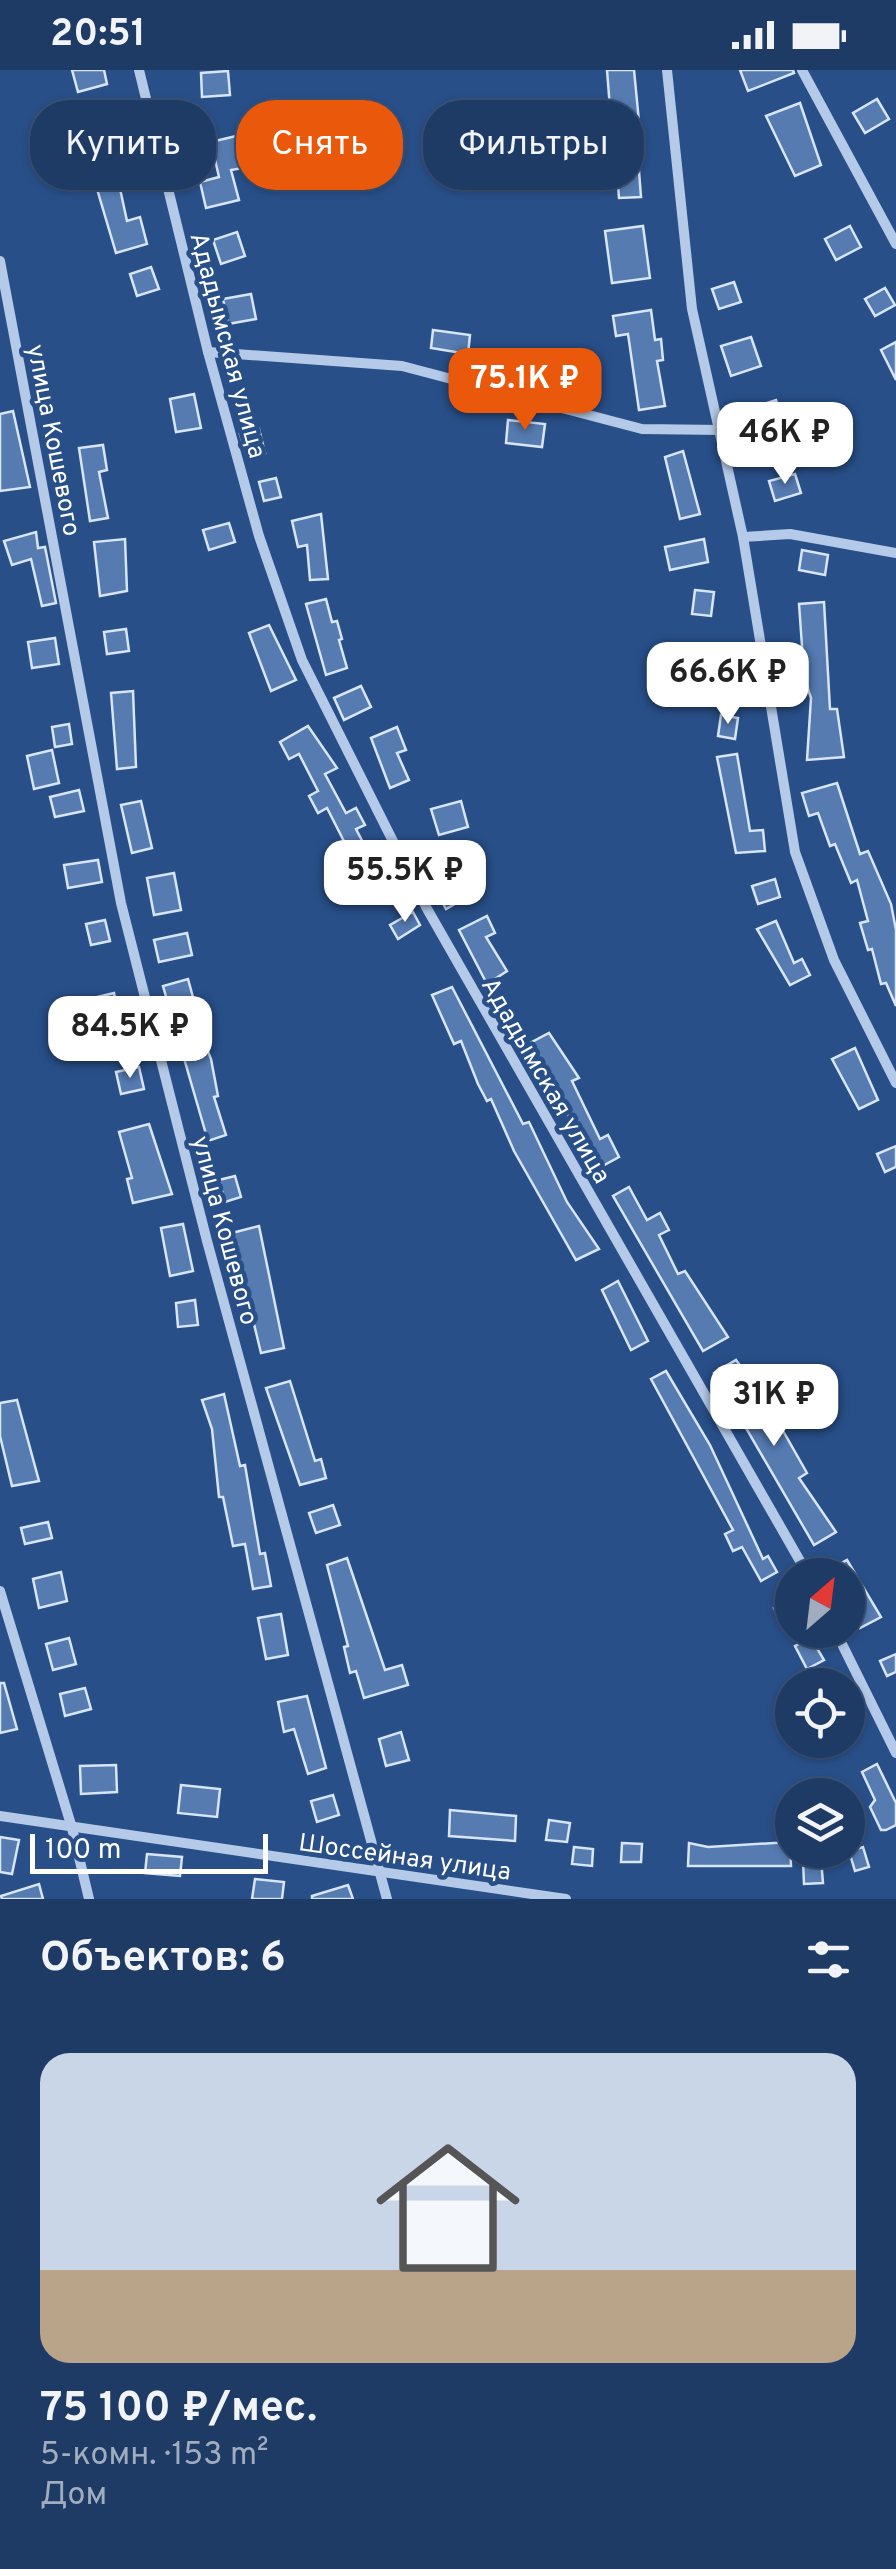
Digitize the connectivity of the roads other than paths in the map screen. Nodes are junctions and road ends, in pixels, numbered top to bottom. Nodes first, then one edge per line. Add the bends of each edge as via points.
1 (139, 70) edge
2 (667, 70) edge
3 (802, 70) edge
4 (896, 244) edge
5 (2, 265) edge
6 (208, 352) junction
7 (721, 430) junction
8 (743, 537) junction
9 (896, 553) edge
10 (896, 1082) edge
11 (798, 1558) edge
12 (0, 1590) edge
13 (844, 1648) edge
14 (896, 1752) edge
15 (0, 1816) edge
16 (72, 1828) junction
17 (379, 1873) junction
18 (89, 1899) edge
19 (388, 1899) edge
20 (566, 1899) edge

1 - 6 street, Ададымская улица
2 - 7 street via 692,309
3 - 4 street
5 - 17 street, улица Кошевого via 121,903
6 - 7 street via 402,366 642,429
6 - 11 street, Ададымская улица via 302,660 426,907
7 - 8 street
8 - 9 street via 790,534
8 - 10 street via 795,852 834,960
12 - 16 street
13 - 14 street
15 - 16 street, Шоссейная улица
16 - 17 street, Шоссейная улица
16 - 18 street
17 - 19 street, улица Кошевого
17 - 20 street, Шоссейная улица

